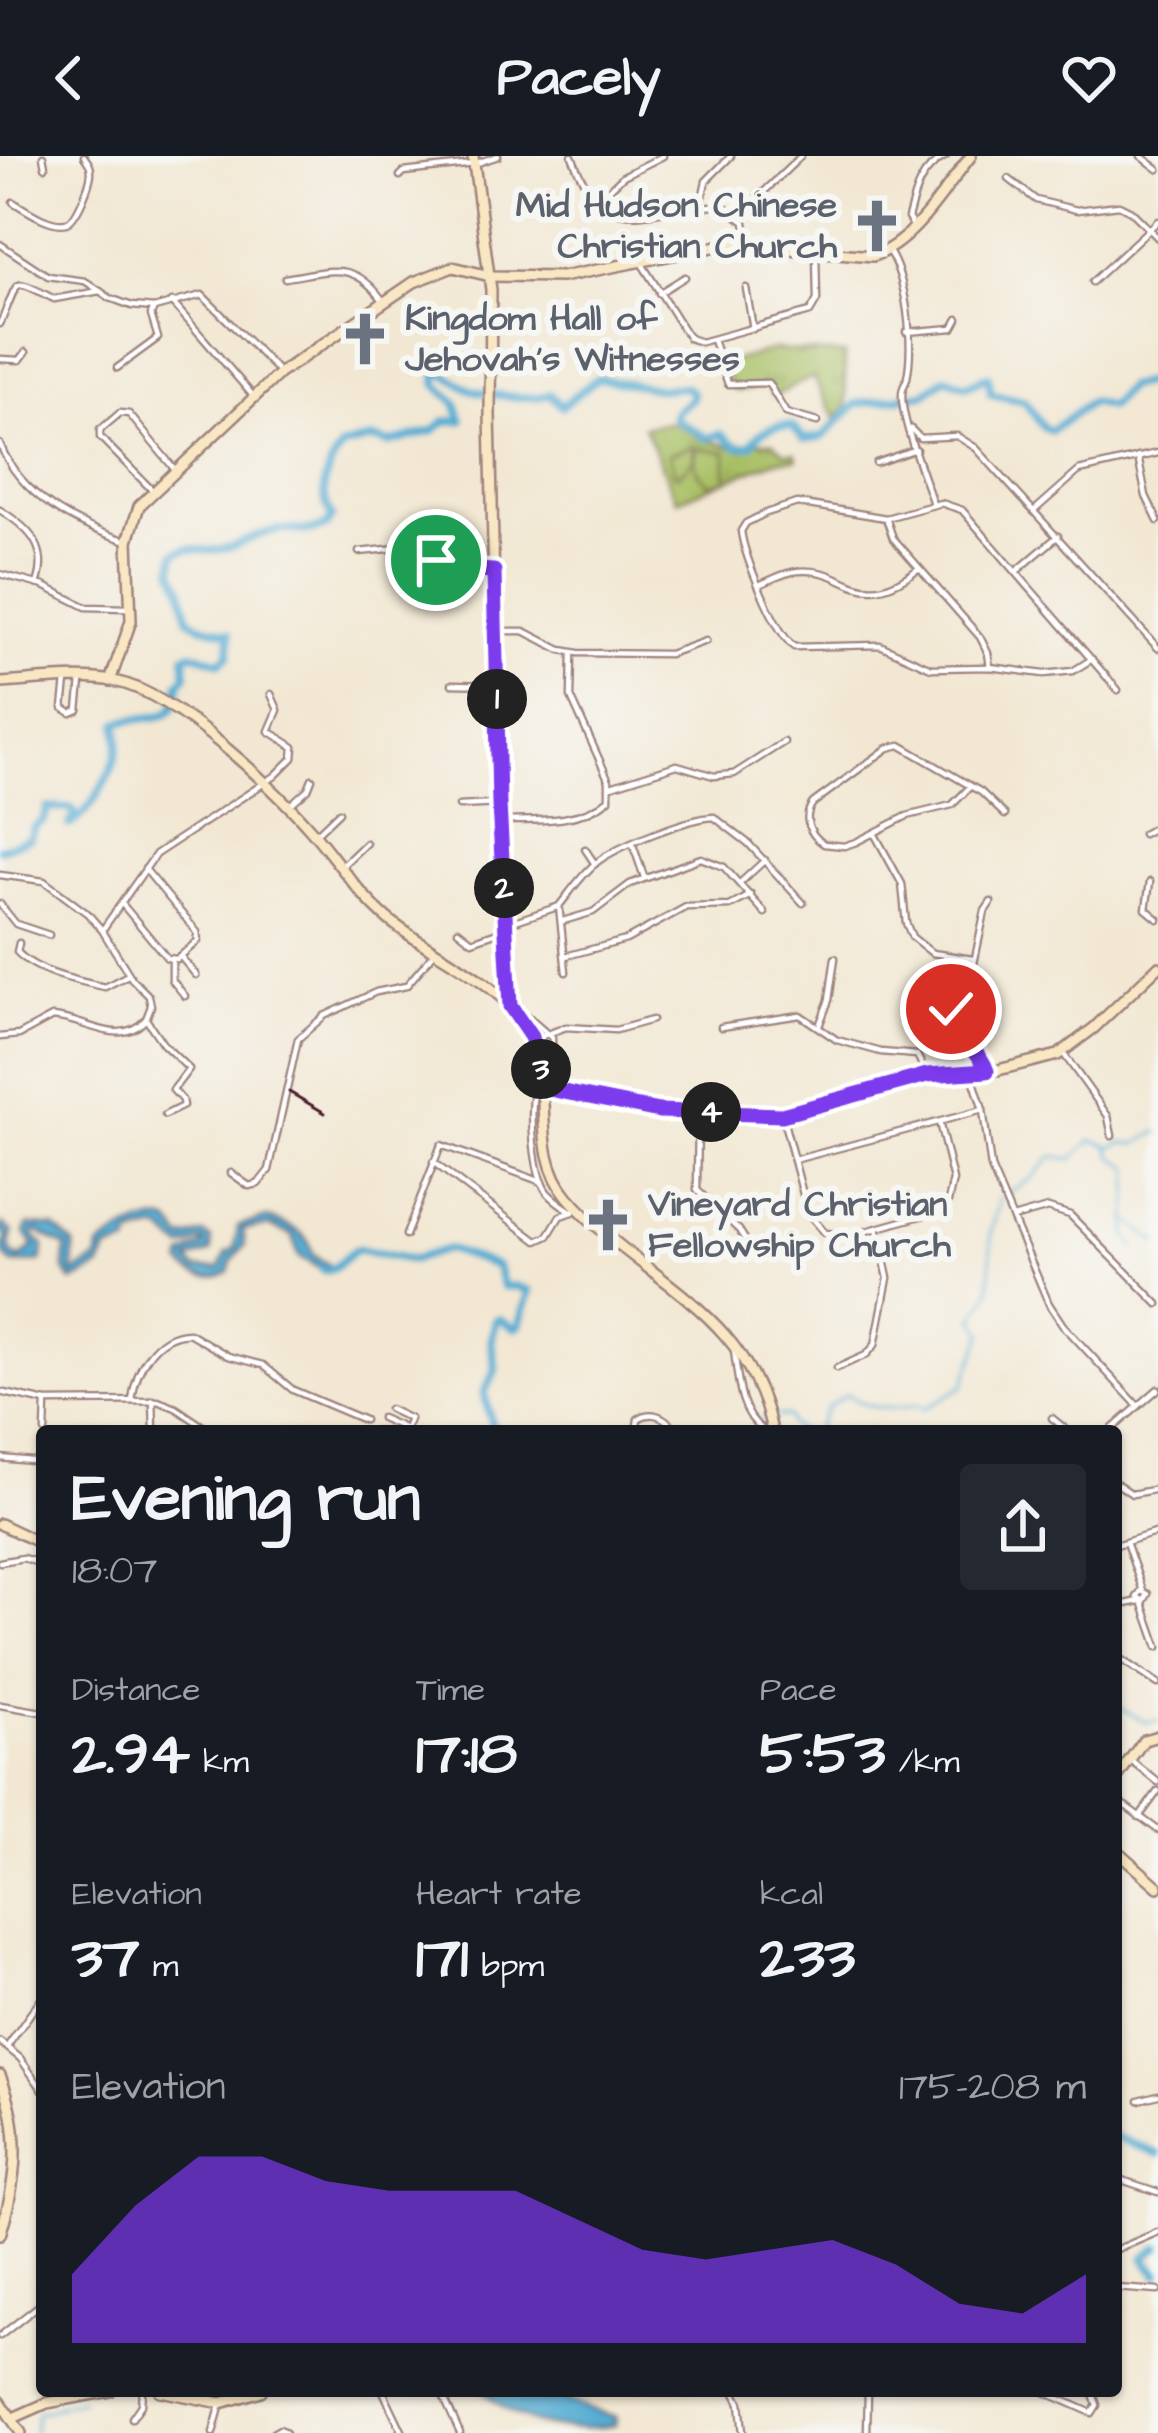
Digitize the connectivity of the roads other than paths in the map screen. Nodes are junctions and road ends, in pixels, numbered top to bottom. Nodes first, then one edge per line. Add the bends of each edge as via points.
1 (43, 156) edge
2 (83, 156) edge
3 (433, 156) edge
4 (497, 156) edge
5 (582, 156) edge
6 (662, 156) edge
7 (731, 156) edge
8 (802, 156) edge
9 (946, 156) edge
10 (970, 157) edge
11 (1145, 157) edge
12 (573, 158) edge
13 (474, 160) edge
14 (45, 167) dead end
15 (435, 168) junction
16 (1158, 169) edge
17 (400, 176) dead end
18 (1009, 179) dead end
19 (14, 202) dead end
20 (596, 202) junction
21 (700, 208) junction
22 (740, 215) junction
23 (1158, 220) edge
24 (913, 226) junction
25 (1149, 230) junction
26 (1158, 238) edge
27 (0, 244) edge
28 (748, 245) junction
29 (887, 250) junction
30 (816, 252) junction
31 (641, 260) junction
32 (490, 276) junction
33 (685, 277) dead end
34 (285, 278) dead end
35 (1092, 282) dead end
36 (746, 288) dead end
37 (100, 291) junction
38 (659, 293) junction
39 (172, 302) junction
40 (384, 302) junction
41 (154, 308) junction
42 (958, 319) dead end
43 (0, 324) edge
44 (753, 329) junction
45 (906, 332) junction
46 (713, 340) junction
47 (26, 352) dead end
48 (0, 359) edge
49 (117, 368) dead end
50 (280, 373) junction
51 (255, 398) junction
52 (818, 422) dead end
53 (910, 428) junction
54 (0, 444) edge
55 (916, 448) junction
56 (1158, 453) edge
57 (1138, 457) junction
58 (876, 463) dead end
59 (176, 471) junction
60 (154, 492) junction
61 (933, 504) junction
62 (0, 510) edge
63 (1035, 511) junction
64 (886, 518) junction
65 (1158, 521) edge
66 (1058, 536) junction
67 (128, 541) junction
68 (359, 552) dead end
69 (918, 569) junction
70 (494, 571) junction
71 (1018, 571) junction
72 (0, 574) edge
73 (37, 584) junction
74 (761, 585) junction
75 (132, 608) junction
76 (496, 631) junction
77 (706, 641) dead end
78 (1156, 644) edge
79 (572, 653) junction
80 (1092, 658) junction
81 (990, 667) junction
82 (66, 681) junction
83 (81, 681) junction
84 (110, 681) junction
85 (0, 683) edge
86 (452, 684) dead end
87 (496, 685) junction
88 (1118, 690) dead end
89 (271, 694) dead end
90 (784, 742) dead end
91 (679, 756) dead end
92 (677, 765) junction
93 (312, 779) dead end
94 (267, 781) junction
95 (611, 786) junction
96 (970, 787) junction
97 (499, 804) junction
98 (290, 805) junction
99 (459, 806) dead end
100 (339, 812) dead end
101 (1006, 815) dead end
102 (500, 821) junction
103 (1158, 826) edge
104 (874, 833) junction
105 (1144, 834) dead end
106 (315, 835) junction
107 (366, 843) dead end
108 (632, 845) junction
109 (585, 849) dead end
110 (765, 860) junction
111 (595, 864) junction
112 (342, 866) junction
113 (145, 869) junction
114 (0, 875) edge
115 (644, 878) junction
116 (1150, 882) dead end
117 (740, 884) junction
118 (751, 895) junction
119 (991, 902) dead end
120 (803, 903) dead end
121 (0, 904) edge
122 (122, 904) junction
123 (559, 906) junction
124 (765, 913) dead end
125 (1158, 919) edge
126 (563, 921) junction
127 (506, 927) junction
128 (102, 930) junction
129 (458, 931) dead end
130 (49, 935) dead end
131 (19, 943) dead end
132 (435, 952) junction
133 (180, 956) junction
134 (565, 956) junction
135 (835, 958) dead end
136 (172, 959) junction
137 (975, 959) junction
138 (1158, 967) edge
139 (566, 972) dead end
140 (129, 974) junction
141 (196, 975) dead end
142 (184, 996) dead end
143 (510, 1006) junction
144 (528, 1017) dead end
145 (146, 1019) junction
146 (652, 1020) dead end
147 (819, 1025) junction
148 (721, 1027) dead end
149 (548, 1033) junction
150 (0, 1037) edge
151 (532, 1040) junction
152 (1063, 1053) junction
153 (552, 1054) dead end
154 (987, 1071) junction
155 (971, 1072) junction
156 (927, 1075) junction
157 (544, 1088) junction
158 (983, 1110) junction
159 (698, 1112) junction
160 (165, 1115) dead end
161 (782, 1115) junction
162 (939, 1122) junction
163 (1112, 1136) dead end
164 (794, 1160) junction
165 (433, 1161) junction
166 (231, 1173) dead end
167 (542, 1182) junction
168 (578, 1211) junction
169 (1013, 1218) junction
170 (877, 1228) junction
171 (406, 1235) dead end
172 (756, 1257) dead end
173 (1158, 1304) edge
174 (733, 1346) junction
175 (837, 1367) dead end
176 (1158, 1389) edge
177 (0, 1392) edge
178 (132, 1400) junction
179 (153, 1400) junction
180 (46, 1402) junction
181 (1138, 1406) junction
182 (389, 1409) dead end
183 (381, 1418) dead end
184 (1052, 1418) dead end
185 (364, 1420) dead end
186 (44, 1425) edge
187 (154, 1425) edge
188 (201, 1425) edge
189 (396, 1425) edge
190 (408, 1425) edge
191 (637, 1425) edge
192 (671, 1425) edge
193 (757, 1425) edge
194 (766, 1425) edge
195 (1061, 1425) edge
196 (1117, 1425) edge
197 (0, 1458) edge
198 (36, 1461) edge
199 (1122, 1487) edge
200 (1158, 1489) edge
201 (0, 1524) edge
202 (1158, 1532) edge
203 (36, 1541) edge
204 (1126, 1542) junction
205 (1122, 1543) edge
206 (0, 1562) edge
207 (36, 1562) edge
208 (1157, 1591) edge
209 (1143, 1596) junction
210 (1122, 1602) edge
211 (1158, 1646) edge
212 (1148, 1649) dead end
213 (1122, 1660) edge
214 (1158, 1684) edge
215 (0, 1705) edge
216 (36, 1711) edge
217 (1158, 1736) edge
218 (1130, 1760) junction
219 (1122, 1771) edge
220 (1158, 1781) edge
221 (1158, 1791) edge
222 (1122, 1804) edge
223 (1138, 1817) junction
224 (1158, 1830) edge
225 (1122, 1855) edge
226 (1158, 1887) edge
227 (36, 2004) edge
228 (3, 2044) edge
229 (0, 2075) edge
230 (36, 2079) edge
231 (1158, 2095) edge
232 (1138, 2099) dead end
233 (1122, 2180) edge
234 (1158, 2192) edge
235 (1158, 2232) edge
236 (0, 2235) edge
237 (1122, 2247) edge
238 (1122, 2288) edge
239 (1158, 2291) edge
240 (36, 2308) edge
241 (0, 2336) edge
242 (78, 2397) edge
243 (141, 2397) edge
244 (190, 2397) edge
245 (241, 2397) edge
246 (386, 2397) edge
247 (444, 2397) edge
248 (736, 2397) edge
249 (868, 2397) edge
250 (1056, 2397) edge
251 (1094, 2397) edge
252 (0, 2401) edge
253 (221, 2403) junction
254 (13, 2418) junction
255 (132, 2418) dead end
256 (22, 2433) edge
257 (213, 2433) edge
258 (273, 2433) edge
259 (286, 2433) edge
260 (403, 2433) edge
261 (460, 2433) edge
262 (742, 2433) edge
263 (867, 2433) edge

1 - 14 street
2 - 19 street via 91,176 71,221 59,224
3 - 15 street
4 - 13 street
5 - 12 street
6 - 20 street via 622,176
7 - 21 street via 706,181
8 - 22 street
9 - 24 street via 917,184
10 - 24 street
11 - 16 street
12 - 20 street
13 - 15 street
13 - 32 street
15 - 17 street
18 - 25 street via 1036,200 1077,210 1119,205
20 - 21 street via 629,215
21 - 22 street
22 - 28 street
23 - 25 street
24 - 29 street
25 - 26 street
25 - 35 street
27 - 37 street via 49,276 85,280
28 - 30 street
28 - 31 street
29 - 30 street via 857,257
29 - 45 street via 901,274
30 - 44 street via 814,308
31 - 32 street via 562,277
31 - 38 street
32 - 40 street via 449,267
32 - 70 street
33 - 38 street
34 - 40 street via 345,270
36 - 44 street
37 - 41 street
37 - 43 street via 54,299 22,283
38 - 46 street via 689,338
39 - 41 street
39 - 50 street via 207,297
39 - 51 street
40 - 50 street
41 - 49 street via 158,338
42 - 45 street via 953,328
44 - 46 street
45 - 53 street via 902,393
46 - 52 street via 727,383 768,383 786,412
47 - 48 street via 20,360
50 - 51 street
51 - 59 street
53 - 55 street
53 - 63 street via 923,439 965,440
54 - 67 street via 23,482 66,517
55 - 58 street
55 - 61 street
56 - 57 street
57 - 63 street via 1078,471
57 - 65 street
59 - 60 street
59 - 60 street via 129,414 119,413 99,434
60 - 67 street via 134,514
61 - 64 street
61 - 71 street via 962,511
62 - 73 street via 34,536 42,559
63 - 66 street
64 - 69 street
64 - 74 street via 797,503 746,523 741,539
66 - 71 street
66 - 78 street
67 - 75 street
68 - 70 street via 407,547 456,569
69 - 74 street via 886,588 806,571
69 - 81 street via 980,637
70 - 76 street
71 - 80 street
72 - 73 street
73 - 75 street via 86,607
74 - 81 street via 794,647 880,645 931,668
75 - 84 street
76 - 79 street via 528,632
76 - 87 street
77 - 79 street via 669,654
79 - 95 street via 571,697
80 - 81 street via 1057,674
80 - 88 street
82 - 83 street
82 - 83 street via 63,708 70,713 78,710
82 - 85 street
83 - 84 street
84 - 94 street via 162,703
86 - 87 street
87 - 97 street
89 - 94 street via 278,710 269,731 295,752
90 - 92 street via 734,774
91 - 92 street
92 - 95 street
93 - 98 street
94 - 98 street
94 - 113 street
95 - 102 street via 609,799 584,813
96 - 101 street
96 - 104 street via 952,805
96 - 104 street via 910,748 888,748 807,814 813,835 829,845
97 - 99 street
97 - 102 street
98 - 106 street
100 - 106 street
102 - 127 street
103 - 105 street
104 - 137 street via 902,884 912,937 932,953
106 - 112 street
107 - 112 street
108 - 110 street via 709,816
108 - 111 street
108 - 115 street
109 - 111 street
110 - 117 street
110 - 120 street
111 - 123 street
112 - 132 street via 384,916
113 - 122 street
113 - 133 street via 199,936
114 - 128 street via 45,882
115 - 117 street via 701,857
115 - 126 street via 593,912
116 - 125 street via 1146,909
117 - 118 street
118 - 124 street
118 - 134 street via 730,906 686,907 634,937
119 - 137 street
121 - 130 street via 16,924
122 - 128 street
122 - 136 street
123 - 126 street
123 - 127 street
126 - 134 street
127 - 129 street via 472,941
127 - 143 street
128 - 140 street
131 - 140 street via 27,962 70,978 105,987
132 - 143 street
132 - 166 street via 406,986 376,992 306,1029 269,1170 249,1186
133 - 136 street
133 - 141 street
134 - 139 street
135 - 147 street
136 - 142 street via 172,980
137 - 154 street via 951,1016
138 - 152 street
140 - 145 street via 150,998
143 - 151 street
144 - 149 street
145 - 150 street via 117,1035 52,1017
145 - 160 street via 189,1069 173,1090 182,1106
146 - 149 street
147 - 148 street via 793,1015
147 - 156 street via 846,1042 917,1054
149 - 151 street
149 - 153 street
151 - 157 street
152 - 154 street
152 - 163 street via 1108,1116
154 - 155 street
155 - 156 street
155 - 158 street
156 - 161 street
157 - 159 street
157 - 167 street via 534,1091 532,1108
157 - 168 street via 550,1167
158 - 162 street
158 - 169 street via 991,1168
159 - 161 street
159 - 172 street via 697,1190
161 - 164 street
162 - 164 street
162 - 170 street via 952,1172 948,1202
164 - 170 street via 808,1213 821,1230 841,1236
165 - 167 street via 444,1144
165 - 168 street via 537,1241 562,1215
165 - 171 street
167 - 168 street
168 - 174 street via 688,1295
169 - 173 street via 1048,1208 1070,1215
169 - 181 street via 1052,1310
170 - 175 street via 888,1278 874,1345
174 - 193 street via 743,1406
174 - 194 street via 755,1379
176 - 181 street
177 - 180 street
178 - 179 street
178 - 180 street
178 - 185 street via 147,1357 189,1333
179 - 187 street
179 - 188 street
180 - 186 street
181 - 196 street
182 - 190 street
183 - 189 street
184 - 195 street
191 - 192 street via 648,1414
197 - 198 street
199 - 200 street via 1132,1494
201 - 203 street
202 - 204 street
204 - 205 street
204 - 209 street
206 - 207 street
208 - 209 street
209 - 210 street
209 - 211 street
211 - 212 street
213 - 214 street
215 - 216 street
217 - 218 street via 1145,1738
218 - 219 street
218 - 220 street
221 - 223 street
222 - 223 street
223 - 224 street
225 - 226 street
227 - 228 street
228 - 230 street
229 - 236 street via 17,2153
231 - 232 street
233 - 234 street
235 - 237 street
238 - 239 street
240 - 241 street
242 - 254 street
243 - 255 street
244 - 253 street
245 - 253 street
246 - 260 street
247 - 261 street
248 - 262 street
249 - 263 street
250 - 251 street via 1092,2413
252 - 254 street
253 - 257 street
254 - 256 street
258 - 259 street

